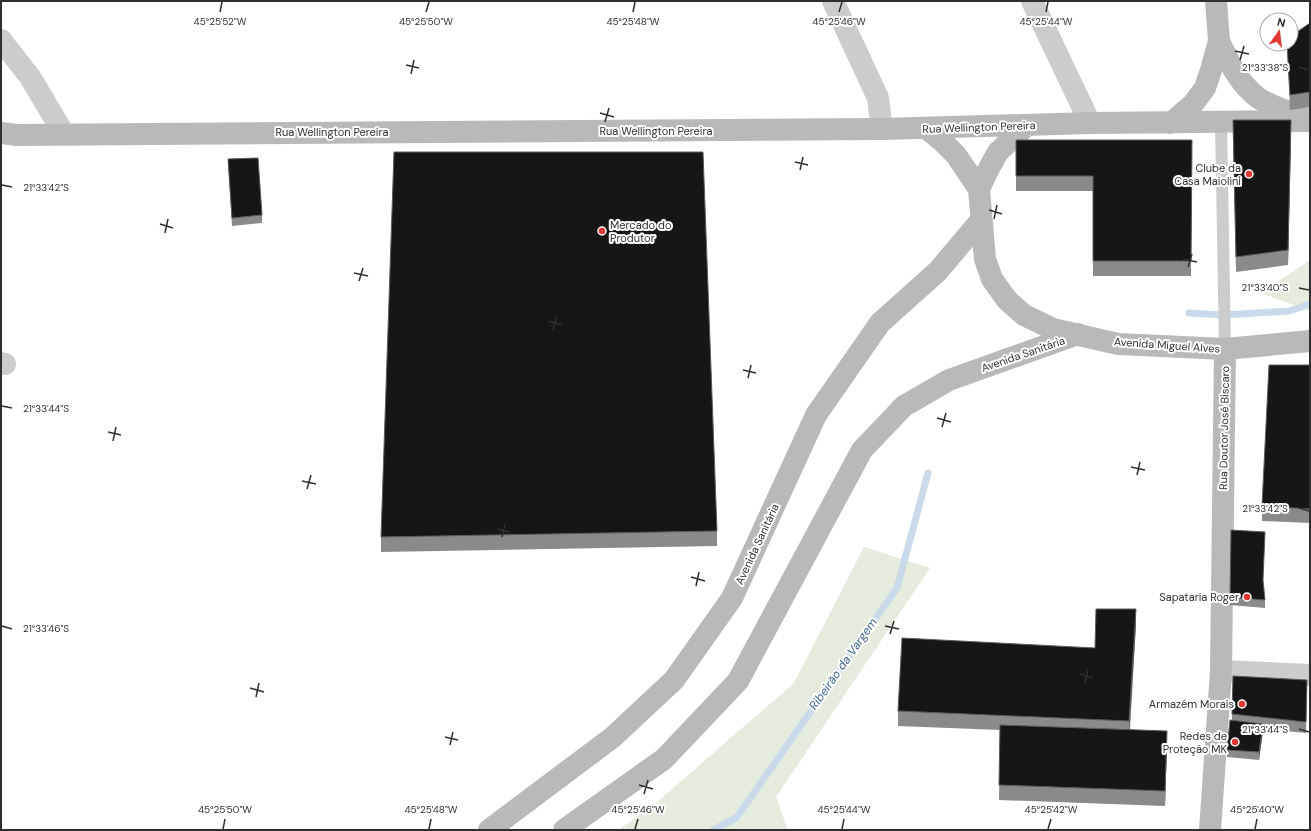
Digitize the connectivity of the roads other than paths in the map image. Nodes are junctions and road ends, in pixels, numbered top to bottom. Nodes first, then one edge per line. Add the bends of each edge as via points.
1 (833, 1) edge
2 (1032, 1) edge
3 (1216, 1) edge
4 (1, 40) edge
5 (1219, 41) junction
6 (1310, 121) edge
7 (1220, 122) junction
8 (1090, 123) junction
9 (1171, 123) junction
10 (1027, 125) junction
11 (926, 128) junction
12 (882, 129) junction
13 (1, 133) edge
14 (64, 134) junction
15 (979, 189) junction
16 (981, 220) junction
17 (1078, 334) junction
18 (1225, 341) junction
19 (1310, 342) edge
20 (1220, 671) junction
21 (1310, 675) edge
22 (488, 830) edge
23 (564, 830) edge
24 (1210, 830) edge

1 - 12 street via 878,98
2 - 8 street
3 - 5 main road
4 - 14 street via 30,77
5 - 6 main road via 1242,83 1258,98
5 - 9 main road via 1205,88 1193,104
6 - 7 main road, Rua Wellington Pereira
7 - 9 main road, Rua Wellington Pereira
7 - 18 lane, Rua Doutor José Biscaro
8 - 9 main road, Rua Wellington Pereira
8 - 10 main road, Rua Wellington Pereira
10 - 11 main road, Rua Wellington Pereira
10 - 15 main road, Avenida Miguel Alves via 998,152
11 - 12 main road, Rua Wellington Pereira
11 - 15 main road via 956,155
12 - 14 main road, Rua Wellington Pereira
13 - 14 main road, Rua Wellington Pereira
15 - 16 main road, Avenida Miguel Alves
16 - 17 main road, Avenida Miguel Alves via 985,259 992,279 1007,300 1024,315 1053,329
16 - 22 main road, Avenida Sanitária via 938,271 880,323 816,415 732,598 674,680 613,737
17 - 18 main road, Avenida Miguel Alves via 1118,344
17 - 23 main road, Avenida Sanitária via 949,380 904,406 862,450 738,681 664,759
18 - 19 main road, Avenida Miguel Alves
18 - 20 main road, Rua Doutor José Biscaro
20 - 21 street
20 - 24 main road, Rua Doutor José Biscaro

